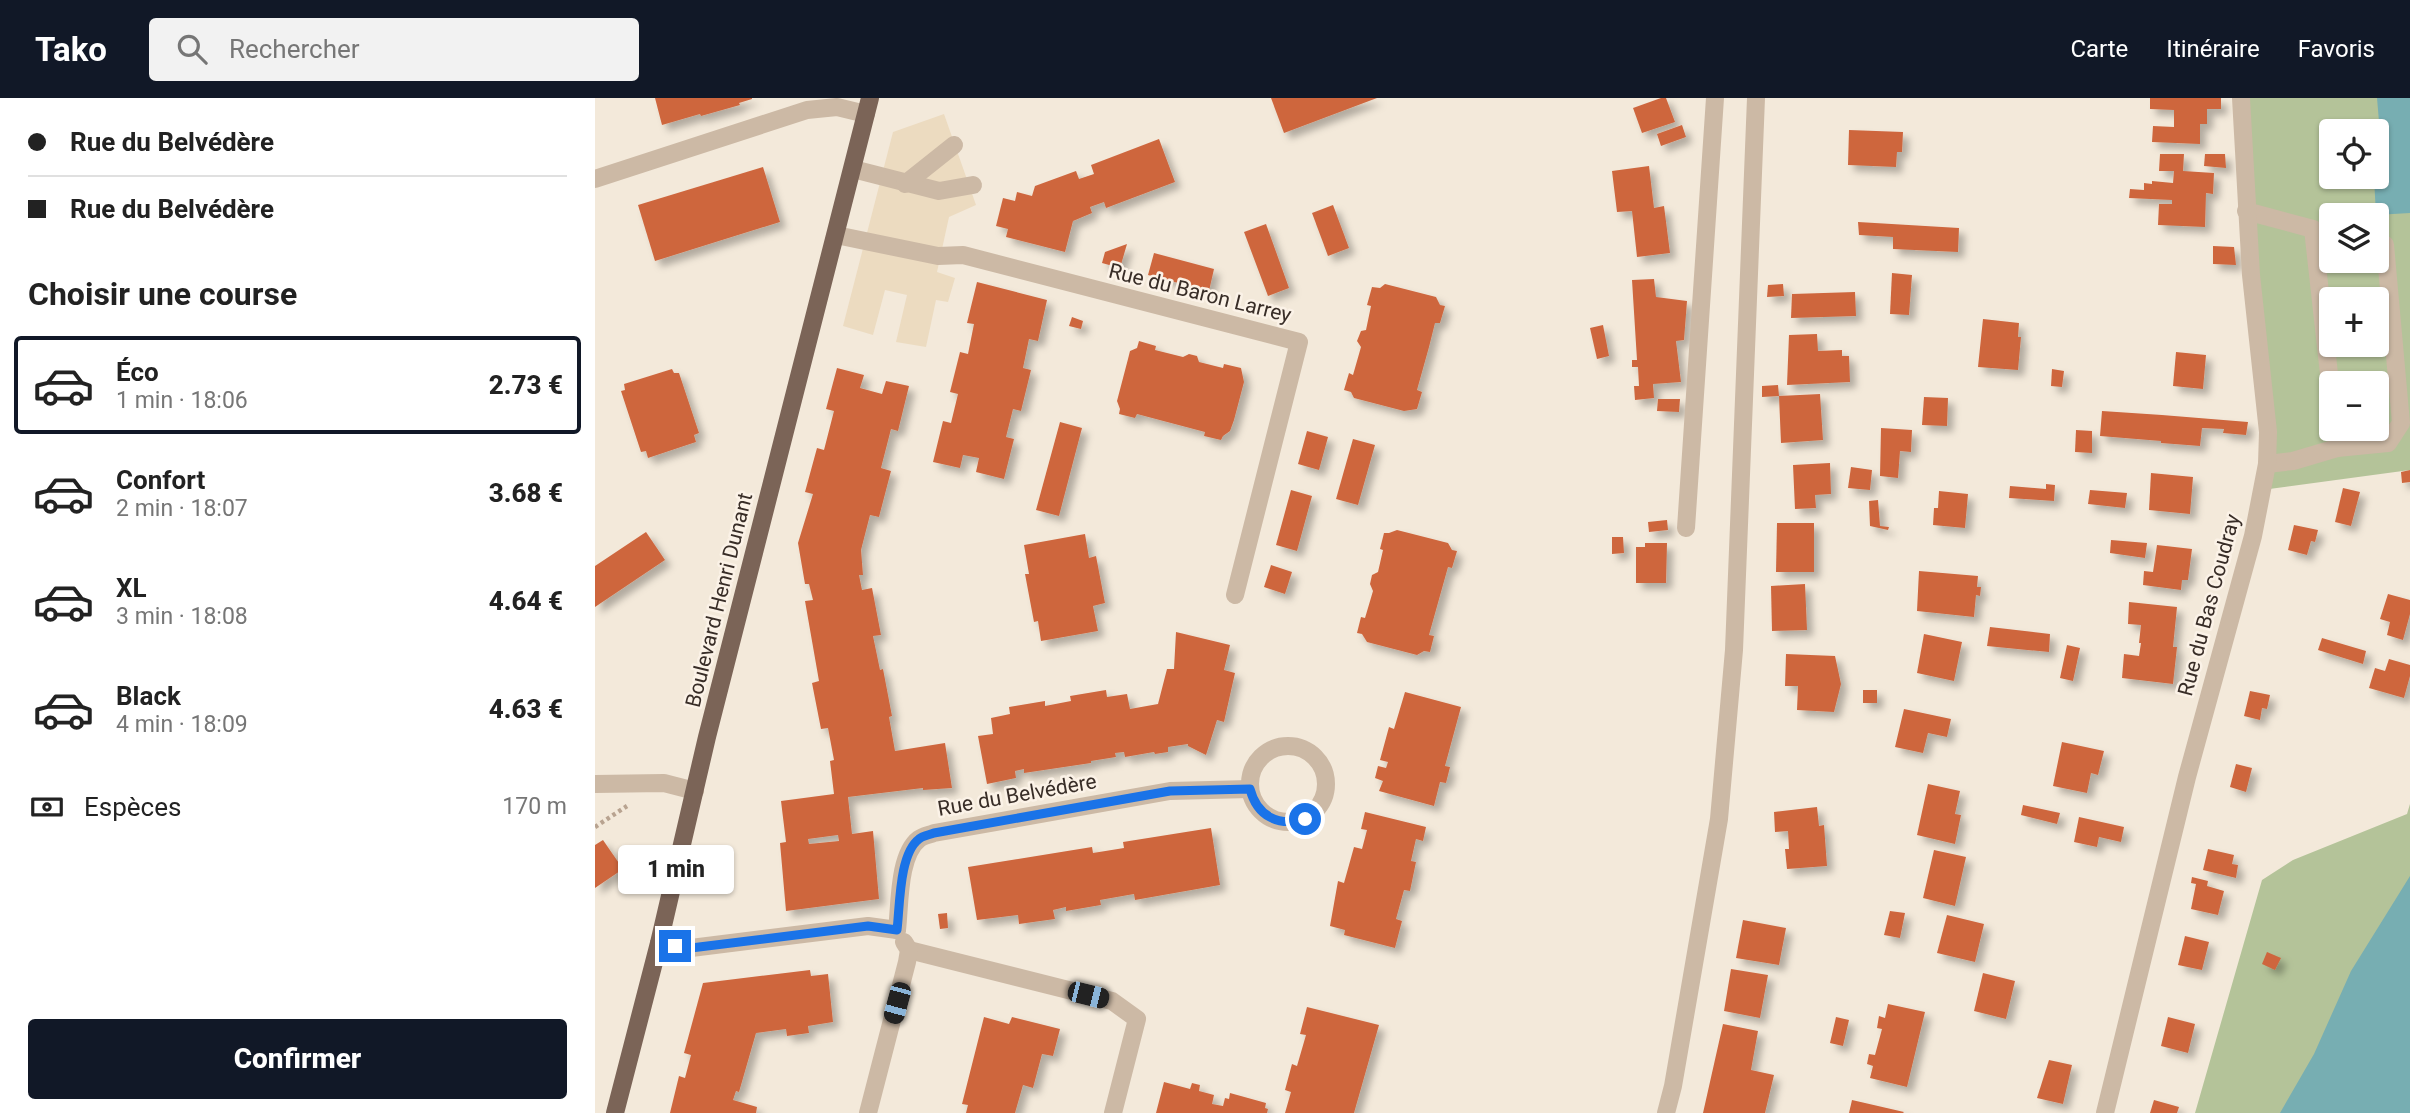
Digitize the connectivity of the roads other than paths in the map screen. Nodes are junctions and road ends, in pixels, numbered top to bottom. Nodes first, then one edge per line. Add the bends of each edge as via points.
1 (1715, 98) edge
2 (1756, 98) edge
3 (2241, 98) edge
4 (868, 106) edge
5 (954, 145) dead end
6 (853, 169) junction
7 (595, 179) edge
8 (905, 184) junction
9 (973, 185) dead end
10 (2246, 211) junction
11 (2319, 230) edge
12 (836, 235) junction
13 (2324, 273) edge
14 (2388, 273) edge
15 (2330, 371) edge
16 (2336, 441) edge
17 (2337, 448) junction
18 (2267, 464) junction
19 (1686, 528) dead end
20 (1234, 595) dead end
21 (595, 784) edge
22 (1250, 789) junction
23 (695, 791) junction
24 (897, 930) junction
25 (659, 943) junction
26 (909, 950) junction
27 (615, 1113) edge
28 (869, 1113) edge
29 (1113, 1113) edge
30 (1666, 1113) edge
31 (2105, 1113) edge

1 - 19 street
2 - 30 street via 1732,675 1719,818
3 - 10 street, Rue du Bas Coudray
4 - 6 main road, Boulevard Henri Dunant
4 - 7 street via 807,110
5 - 8 street
6 - 8 street
6 - 12 main road, Boulevard Henri Dunant
8 - 9 street via 939,191
10 - 11 street
10 - 18 street, Rue du Bas Coudray via 2268,432
12 - 20 street, Rue du Baron Larrey via 938,256 963,256 1299,342
12 - 23 main road, Boulevard Henri Dunant
13 - 15 street
14 - 17 street via 2401,423 2388,443
16 - 17 street
17 - 18 street
18 - 31 street, Rue du Bas Coudray via 2253,536 2187,778
21 - 23 street via 664,783
22 - 22 street via 1253,801 1269,818 1293,822 1315,812 1322,803 1327,779 1317,758 1307,750 1283,746 1272,749 1254,765
22 - 24 street, Rue du Belvédère via 1170,791 934,833 919,839 904,863
23 - 25 main road, Boulevard Henri Dunant
24 - 25 street via 868,926 691,948
24 - 26 street
25 - 27 main road, Boulevard Henri Dunant
26 - 28 street
26 - 29 street via 1111,1001 1137,1019

